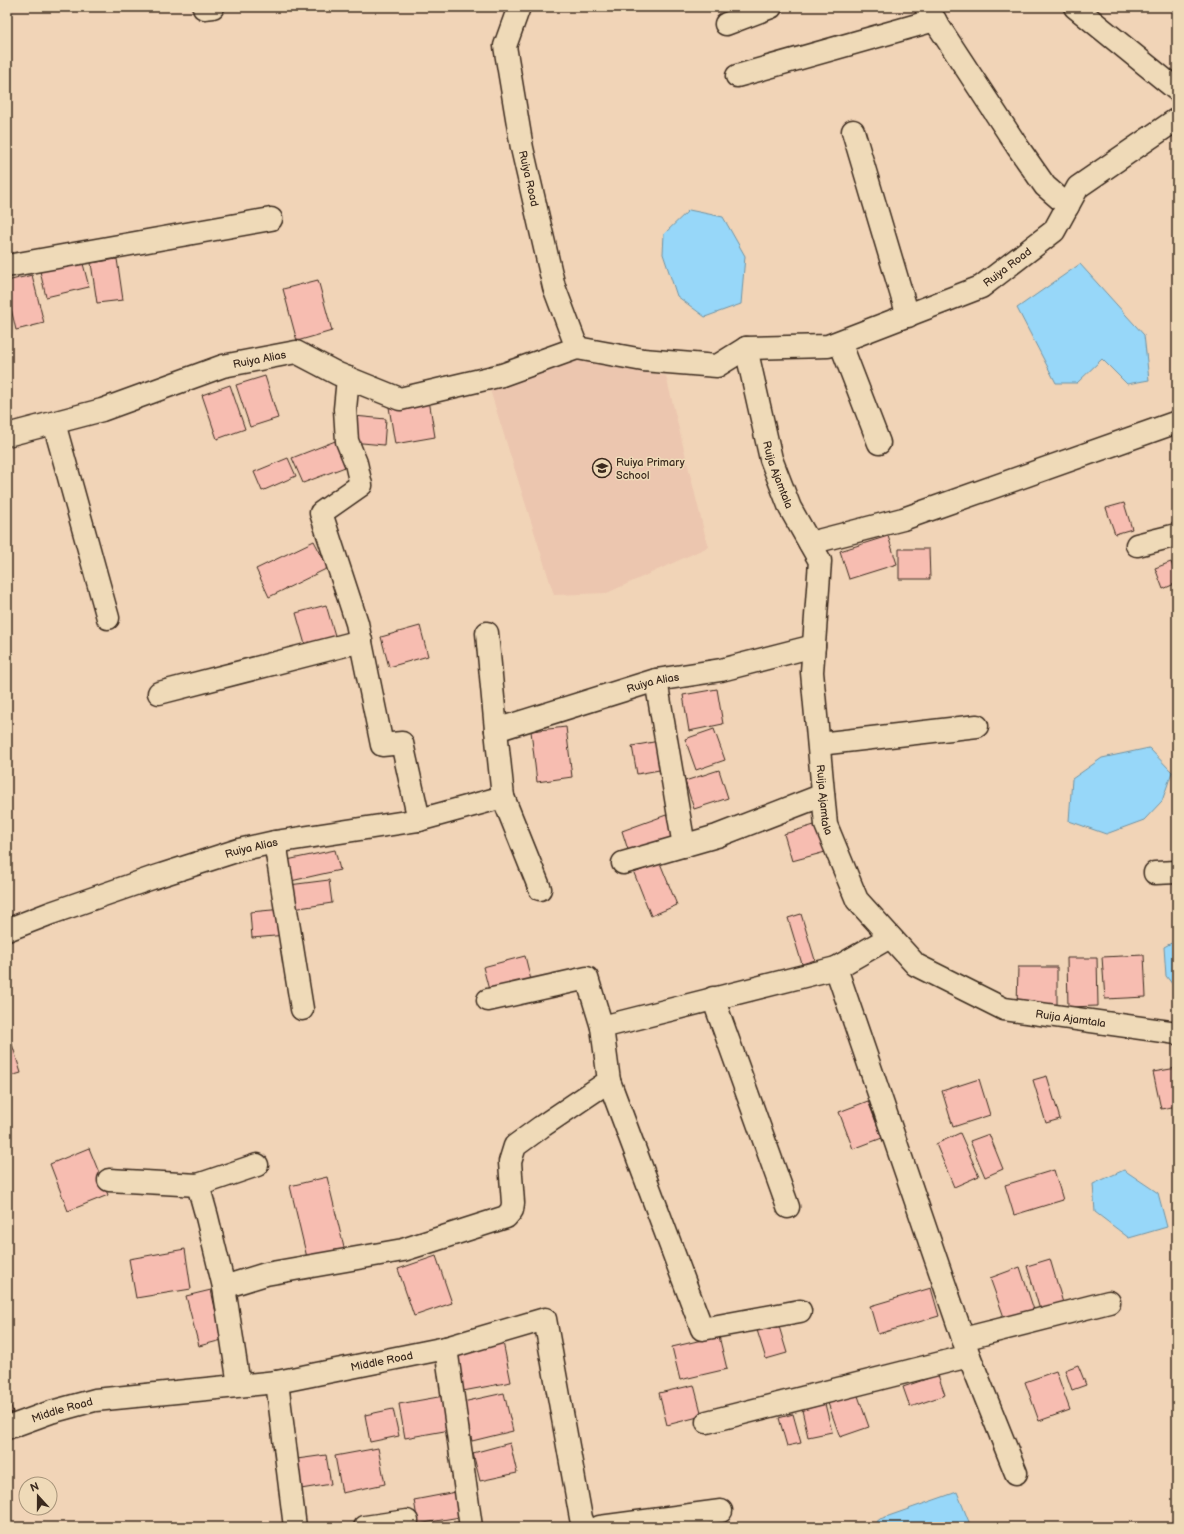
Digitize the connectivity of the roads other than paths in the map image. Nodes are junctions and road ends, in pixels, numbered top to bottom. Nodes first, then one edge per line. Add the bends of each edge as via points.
1 (519, 7) edge
2 (771, 7) edge
3 (1075, 7) edge
4 (931, 13) edge
5 (726, 24) dead end
6 (737, 76) dead end
7 (1177, 90) edge
8 (1177, 119) edge
9 (853, 131) dead end
10 (1068, 206) junction
11 (271, 219) dead end
12 (7, 266) edge
13 (908, 316) junction
14 (840, 342) junction
15 (577, 348) junction
16 (746, 348) junction
17 (348, 378) junction
18 (1177, 422) edge
19 (54, 423) junction
20 (7, 435) edge
21 (879, 442) dead end
22 (1177, 535) edge
23 (810, 543) junction
24 (1137, 546) dead end
25 (108, 618) dead end
26 (488, 633) dead end
27 (361, 641) junction
28 (814, 646) junction
29 (656, 680) junction
30 (159, 693) dead end
31 (977, 726) dead end
32 (496, 730) junction
33 (819, 744) junction
34 (824, 795) junction
35 (503, 797) junction
36 (419, 820) junction
37 (275, 842) junction
38 (684, 846) junction
39 (623, 863) dead end
40 (1177, 872) edge
41 (1155, 873) dead end
42 (540, 889) dead end
43 (7, 930) edge
44 (890, 937) junction
45 (836, 968) junction
46 (713, 998) junction
47 (488, 1000) dead end
48 (302, 1009) dead end
49 (602, 1027) junction
50 (1177, 1033) edge
51 (609, 1081) junction
52 (257, 1165) dead end
53 (109, 1180) dead end
54 (198, 1185) junction
55 (788, 1207) dead end
56 (224, 1288) junction
57 (1109, 1302) dead end
58 (800, 1311) dead end
59 (446, 1348) junction
60 (966, 1348) junction
61 (277, 1382) junction
62 (239, 1385) junction
63 (707, 1422) dead end
64 (7, 1428) edge
65 (1016, 1473) dead end
66 (721, 1511) dead end
67 (407, 1521) dead end
68 (295, 1527) edge
69 (365, 1527) edge
70 (471, 1527) edge
71 (587, 1527) edge
72 (600, 1527) edge

1 - 15 street, Ruiya Road via 505,46 522,148 554,287
2 - 5 street
3 - 7 street
4 - 6 street
4 - 10 street via 1045,186
8 - 10 street, Ruiya Road via 1078,187
9 - 13 street
10 - 13 street, Ruiya Road via 1054,231 981,287
11 - 12 street
13 - 14 street, Ruiya Road
14 - 16 street, Ruiya Road via 828,346
14 - 21 street
15 - 16 street via 644,360 717,366
15 - 17 street, Ruiya Alias via 502,375 400,400
16 - 23 street, Ruija Ajamtala via 771,459 790,508
17 - 19 street, Ruiya Alias via 296,352 223,366 102,410
17 - 27 street via 345,409 347,441 361,485 321,512
18 - 23 street via 903,519
19 - 20 street, Ruiya Alias
19 - 25 street
22 - 24 street
23 - 28 street, Ruija Ajamtala via 820,561
26 - 32 street
27 - 30 street
27 - 36 street via 382,744 402,743
28 - 29 street, Ruiya Alias via 721,670
28 - 33 street, Ruija Ajamtala via 812,672
29 - 32 street, Ruiya Alias
29 - 38 street
31 - 33 street
32 - 35 street
33 - 34 street, Ruija Ajamtala
34 - 38 street
34 - 44 street, Ruija Ajamtala via 826,825 858,900
35 - 36 street, Ruiya Alias
35 - 42 street
36 - 37 street, Ruiya Alias
37 - 43 street, Ruiya Alias via 239,850 152,878
37 - 48 street
38 - 39 street
40 - 41 street
44 - 45 street
44 - 50 street, Ruija Ajamtala via 916,965 1004,1009
45 - 46 street
45 - 60 street
46 - 49 street
46 - 55 street
47 - 49 street via 587,978
49 - 51 street
51 - 56 street via 515,1146 510,1162 513,1203 512,1210 506,1217 403,1250 266,1274
51 - 58 street via 702,1329
52 - 54 street
53 - 54 street
54 - 56 street
56 - 62 street
57 - 60 street
59 - 61 street, Middle Road
59 - 70 street
59 - 71 street, Middle Road via 545,1319 581,1518
60 - 63 street
60 - 65 street
61 - 62 street, Middle Road
61 - 68 street
62 - 64 street, Middle Road via 95,1400
66 - 72 street
67 - 69 street

